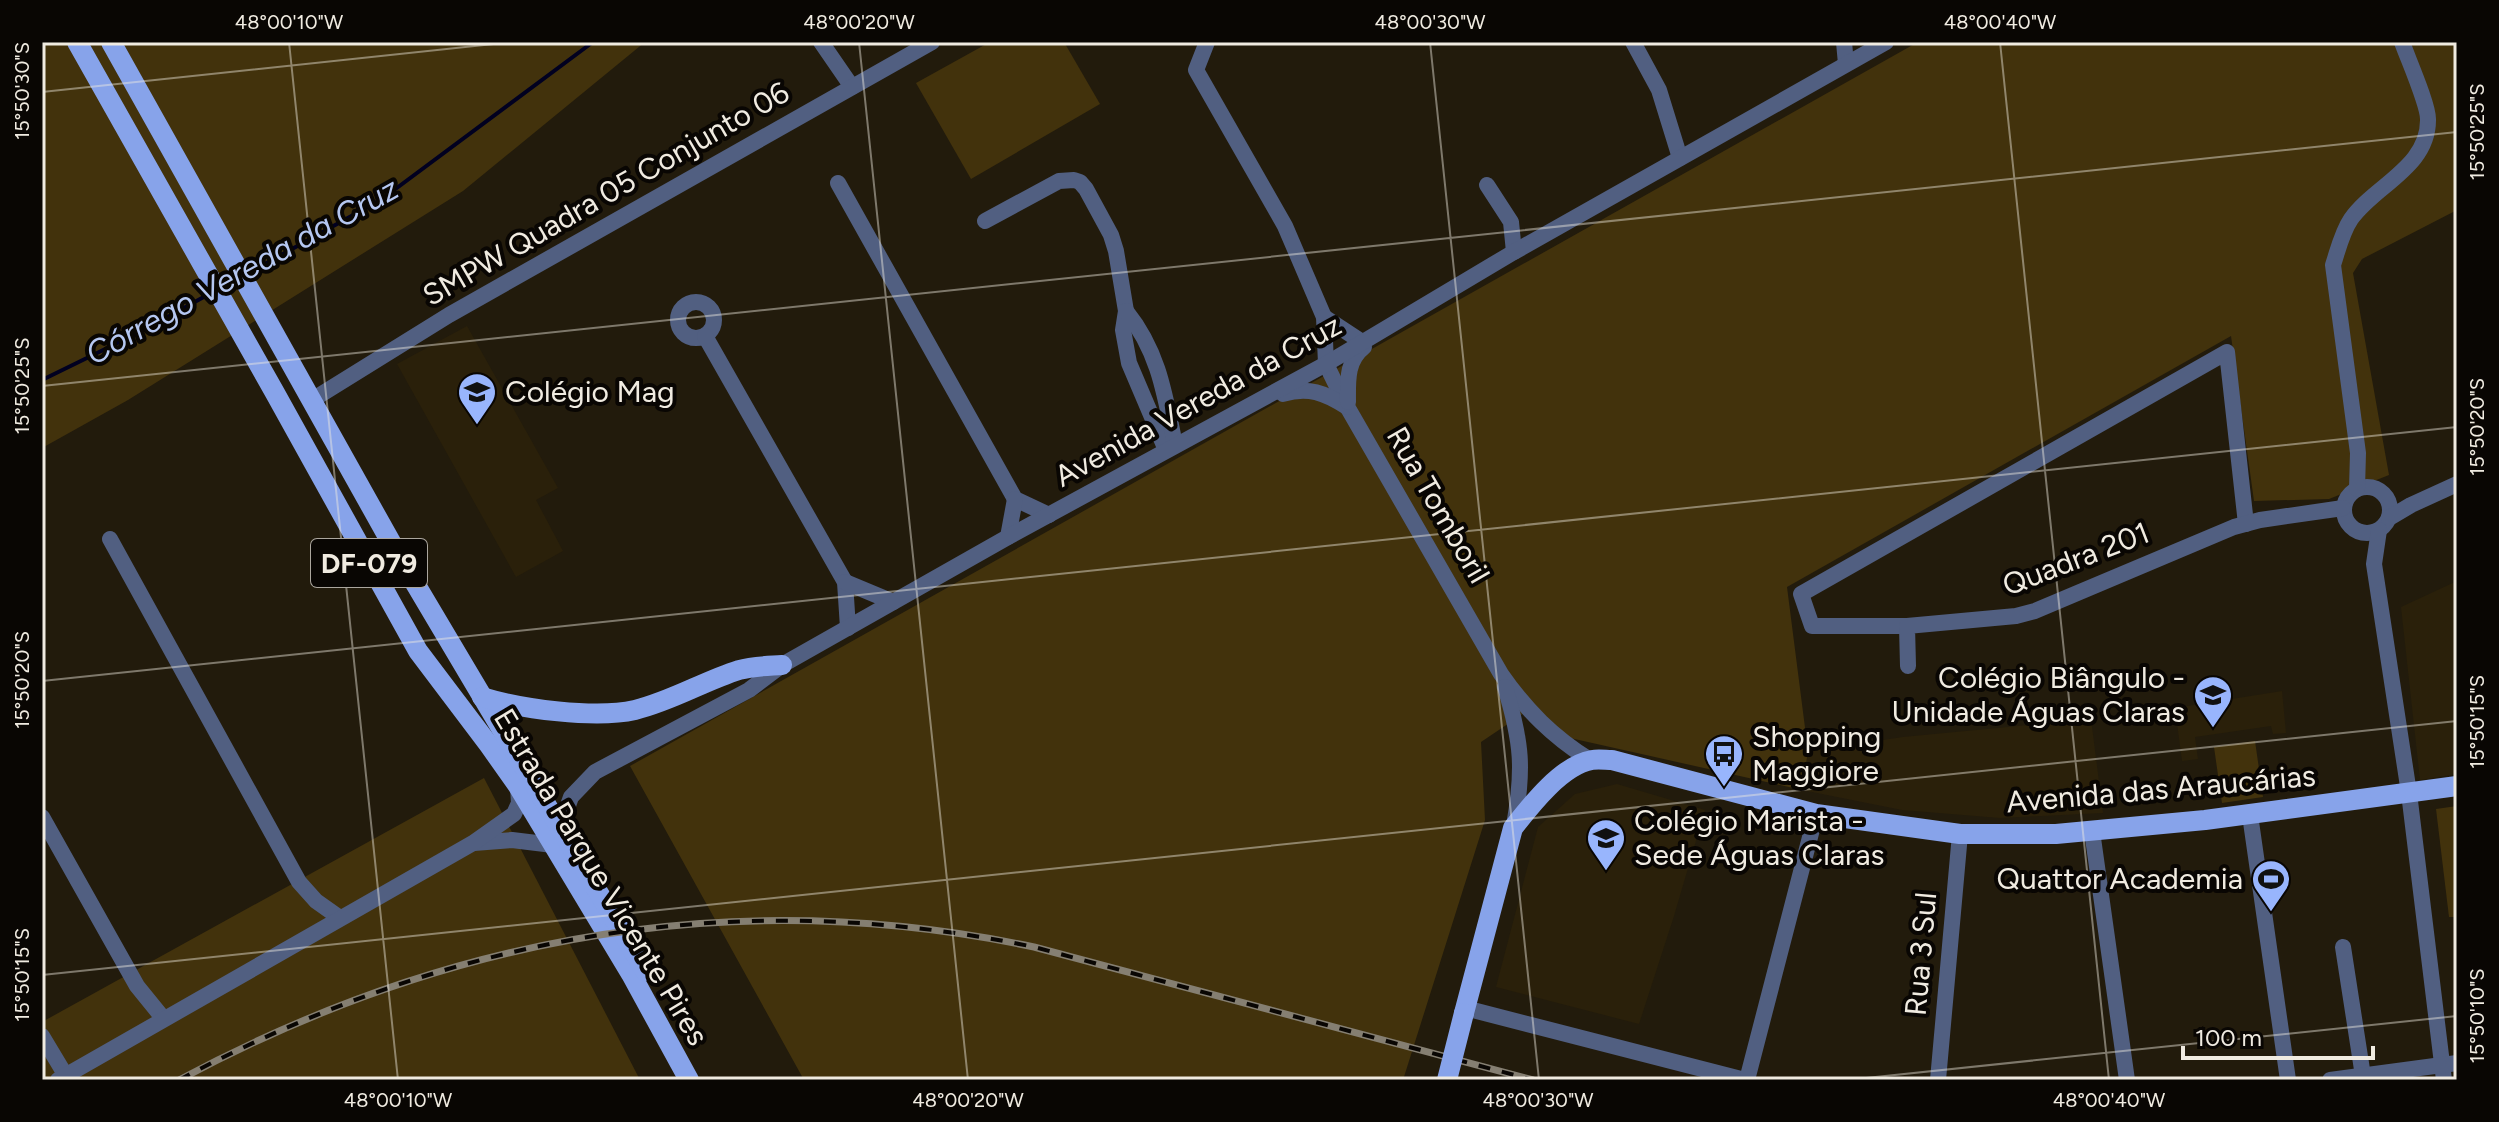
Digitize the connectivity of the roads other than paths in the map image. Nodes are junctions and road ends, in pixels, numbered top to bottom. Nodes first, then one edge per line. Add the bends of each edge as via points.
1 (77, 42) edge
2 (111, 42) edge
3 (821, 42) edge
4 (932, 42) edge
5 (1207, 42) edge
6 (1633, 42) edge
7 (1844, 42) edge
8 (2402, 42) edge
9 (1878, 44) edge
10 (1846, 64) junction
11 (852, 87) junction
12 (1680, 158) junction
13 (838, 183) dead end
14 (1487, 185) dead end
15 (985, 221) dead end
16 (1511, 222) junction
17 (1542, 236) junction
18 (1514, 252) junction
19 (1126, 311) junction
20 (1415, 311) junction
21 (1324, 317) junction
22 (705, 336) junction
23 (1362, 342) junction
24 (1326, 364) junction
25 (312, 400) junction
26 (1252, 405) junction
27 (1348, 408) junction
28 (1170, 447) junction
29 (2457, 484) edge
30 (2364, 488) junction
31 (1015, 499) junction
32 (1049, 515) junction
33 (2386, 517) junction
34 (2350, 522) junction
35 (2246, 524) junction
36 (1008, 537) junction
37 (110, 539) dead end
38 (2374, 564) junction
39 (845, 582) junction
40 (893, 602) junction
41 (1907, 626) junction
42 (848, 628) junction
43 (782, 665) junction
44 (1908, 666) dead end
45 (1501, 674) junction
46 (482, 697) junction
47 (1590, 760) junction
48 (518, 786) junction
49 (2457, 786) edge
50 (2409, 793) junction
51 (1816, 814) junction
52 (2250, 815) junction
53 (42, 817) edge
54 (1513, 828) junction
55 (2092, 831) junction
56 (1960, 834) junction
57 (556, 837) junction
58 (473, 843) junction
59 (340, 918) junction
60 (2343, 947) dead end
61 (1464, 1010) junction
62 (163, 1018) junction
63 (42, 1036) edge
64 (2448, 1070) edge
65 (2363, 1076) junction
66 (62, 1078) edge
67 (689, 1080) edge
68 (704, 1080) edge
69 (1447, 1080) edge
70 (1746, 1080) edge
71 (1938, 1080) edge
72 (2127, 1080) edge
73 (2288, 1080) edge
74 (2330, 1080) edge

1 - 48 main road, Estrada Parque Vicente Pires / DF-079 via 418,651
2 - 25 main road, Estrada Parque Vicente Pires / DF-079
3 - 11 street
4 - 11 street, SMPW Quadra 05 Conjunto 06
5 - 21 street via 1196,70 1285,226
6 - 12 street via 1659,90
7 - 10 street
8 - 30 street via 2428,117 2422,146 2419,155 2352,218 2333,265
9 - 10 street, Avenida Vereda da Cruz
10 - 12 street, Avenida Vereda da Cruz
11 - 25 street, SMPW Quadra 05 Conjunto 06 via 449,315
12 - 17 street, Avenida Vereda da Cruz
13 - 31 street
14 - 16 street
15 - 19 street via 1059,181 1080,182 1111,235
16 - 17 street
16 - 18 street
17 - 18 street, Avenida Vereda da Cruz
18 - 20 street, Avenida Vereda da Cruz
19 - 28 street via 1156,362
19 - 28 street via 1123,330 1129,363
20 - 23 street, Avenida Vereda da Cruz
20 - 27 street via 1353,359
21 - 23 street
21 - 24 street
22 - 22 street via 693,339 680,329 677,318 685,301 712,311 714,322
22 - 39 street
23 - 24 street, Avenida Vereda da Cruz
24 - 26 street, Avenida Vereda da Cruz
24 - 27 street, Rua Tomboril
25 - 46 main road, Estrada Parque Vicente Pires / DF-079
26 - 27 street via 1304,389
26 - 28 street, Avenida Vereda da Cruz
27 - 45 street, Rua Tomboril
28 - 32 street, Avenida Vereda da Cruz
29 - 33 street
30 - 33 street via 2385,495
30 - 34 street via 2348,497
31 - 32 street
31 - 36 street
32 - 36 street, Avenida Vereda da Cruz
33 - 34 street via 2372,534
33 - 38 street
34 - 35 street, Quadra 201 via 2299,515
34 - 38 street
35 - 41 street, Quadra 201 via 2035,611
35 - 41 street, Quadra 201 via 2227,352 1801,594 1812,626
36 - 40 street, Avenida Vereda da Cruz
37 - 59 street via 299,882
38 - 50 street
39 - 40 street
39 - 42 street
40 - 42 street, Avenida Vereda da Cruz
41 - 44 street
42 - 43 street, Avenida Vereda da Cruz
43 - 46 main road via 742,669 632,711 509,706
43 - 57 street, Avenida Vereda da Cruz via 749,690 595,772 571,797
45 - 47 street, Rua Tomboril via 1553,736
45 - 54 street, Rua Tomboril via 1521,757
46 - 57 main road, Estrada Parque Vicente Pires / DF-079
47 - 51 main road, Avenida das Araucárias via 1612,760
47 - 54 main road, Rua Tomboril via 1556,781
48 - 57 main road, Estrada Parque Vicente Pires / DF-079
48 - 58 street via 514,814
49 - 50 main road, Avenida das Araucárias
50 - 52 main road, Avenida das Araucárias
50 - 64 street
51 - 56 main road, Avenida das Araucárias
51 - 70 street
52 - 55 main road, Avenida das Araucárias
52 - 73 street
53 - 62 street via 137,986
54 - 61 main road, Rua Tomboril
55 - 56 main road, Avenida das Araucárias
55 - 72 street
56 - 71 street, Rua 3 Sul
57 - 58 street
57 - 67 main road, Estrada Parque Vicente Pires / DF-079
57 - 68 main road, Estrada Parque Vicente Pires / DF-079 via 639,960
58 - 59 street
59 - 62 street
60 - 65 street
61 - 69 main road, Rua Tomboril, bridge
61 - 70 street
62 - 66 street
63 - 66 street
64 - 65 street
65 - 74 street

